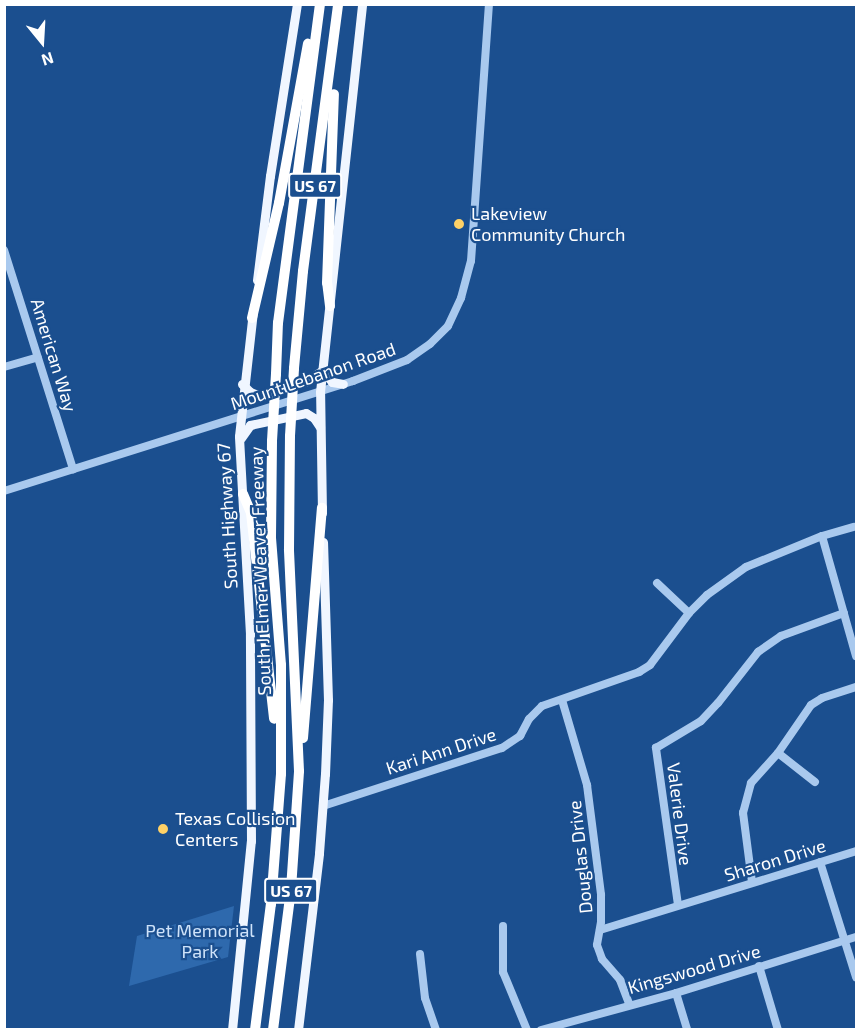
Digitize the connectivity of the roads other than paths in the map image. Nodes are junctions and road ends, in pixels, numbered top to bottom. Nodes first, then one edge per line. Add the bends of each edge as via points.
1 (297, 4) edge
2 (320, 4) edge
3 (339, 4) edge
4 (362, 4) edge
5 (489, 4) edge
6 (319, 16) junction
7 (4, 250) edge
8 (330, 306) junction
9 (252, 318) junction
10 (38, 357) junction
11 (4, 367) edge
12 (322, 370) junction
13 (242, 384) junction
14 (343, 384) junction
15 (320, 392) junction
16 (242, 417) junction
17 (320, 427) junction
18 (240, 441) junction
19 (73, 469) junction
20 (4, 490) edge
21 (243, 494) junction
22 (322, 507) junction
23 (854, 527) dead end
24 (822, 536) junction
25 (657, 583) dead end
26 (689, 613) junction
27 (844, 613) junction
28 (856, 656) edge
29 (856, 687) edge
30 (562, 700) junction
31 (299, 753) junction
32 (778, 753) junction
33 (281, 774) junction
34 (814, 782) dead end
35 (323, 806) junction
36 (856, 850) edge
37 (820, 862) junction
38 (752, 882) junction
39 (678, 905) junction
40 (503, 926) dead end
41 (600, 930) junction
42 (856, 937) edge
43 (845, 941) junction
44 (420, 954) dead end
45 (759, 966) junction
46 (856, 977) edge
47 (676, 993) junction
48 (629, 1004) junction
49 (232, 1029) edge
50 (255, 1029) edge
51 (273, 1029) edge
52 (298, 1029) edge
53 (436, 1029) edge
54 (527, 1029) edge
55 (541, 1029) edge
56 (687, 1029) edge
57 (778, 1029) edge

1 - 9 main road, South Highway 67
2 - 6 highway, South J Elmer Weaver Freeway / US 67
3 - 8 highway via 330,162
3 - 31 highway, South J Elmer Weaver Freeway / US 67, bridge via 303,271 290,436 289,549
4 - 8 main road
5 - 14 street, Mount Lebanon Road via 471,261 461,298 447,326 430,344 407,360
6 - 9 highway via 310,34 279,203
6 - 33 highway, South J Elmer Weaver Freeway / US 67, bridge via 278,323 272,441
7 - 10 street, American Way
8 - 12 main road
9 - 13 main road, South Highway 67
10 - 11 street
10 - 19 street, American Way
12 - 13 main road via 305,382 258,395
12 - 14 main road via 332,382
12 - 15 main road
13 - 16 main road, South Highway 67
14 - 15 street, Mount Lebanon Road
15 - 16 street, Mount Lebanon Road
15 - 17 main road
16 - 18 main road, South Highway 67
16 - 19 street, Mount Lebanon Road
17 - 18 main road via 306,412 250,425
17 - 22 main road
18 - 21 main road, South Highway 67
19 - 20 street, Mount Lebanon Road
21 - 33 highway via 251,513
21 - 49 main road, South Highway 67 via 250,657 251,841
22 - 31 highway via 304,732
22 - 35 main road via 328,700
23 - 24 street, Kari Ann Drive
24 - 26 street, Kari Ann Drive via 746,567 706,595
24 - 27 street
25 - 26 street
26 - 30 street, Kari Ann Drive via 644,669
27 - 28 street
27 - 39 street, Valerie Drive via 781,636 758,652 701,721 656,748
29 - 32 street via 811,705
30 - 35 street, Kari Ann Drive via 537,710 520,736 502,748
30 - 41 street, Douglas Drive via 587,785 601,895
31 - 51 highway, South J Elmer Weaver Freeway / US 67 via 291,889
32 - 34 street
32 - 38 street via 751,783 743,813
33 - 50 highway, South J Elmer Weaver Freeway / US 67 via 271,904
35 - 52 main road
36 - 37 street, Sharon Drive
37 - 38 street, Sharon Drive
37 - 43 street
38 - 39 street, Sharon Drive
39 - 41 street, Sharon Drive
40 - 54 street via 503,972
41 - 48 street, Douglas Drive via 599,952 620,980
42 - 43 street, Kingswood Drive
43 - 45 street, Kingswood Drive
43 - 46 street
44 - 53 street via 425,998
45 - 47 street, Kingswood Drive
45 - 57 street
47 - 48 street, Kingswood Drive
47 - 56 street
48 - 55 street, Kingswood Drive

